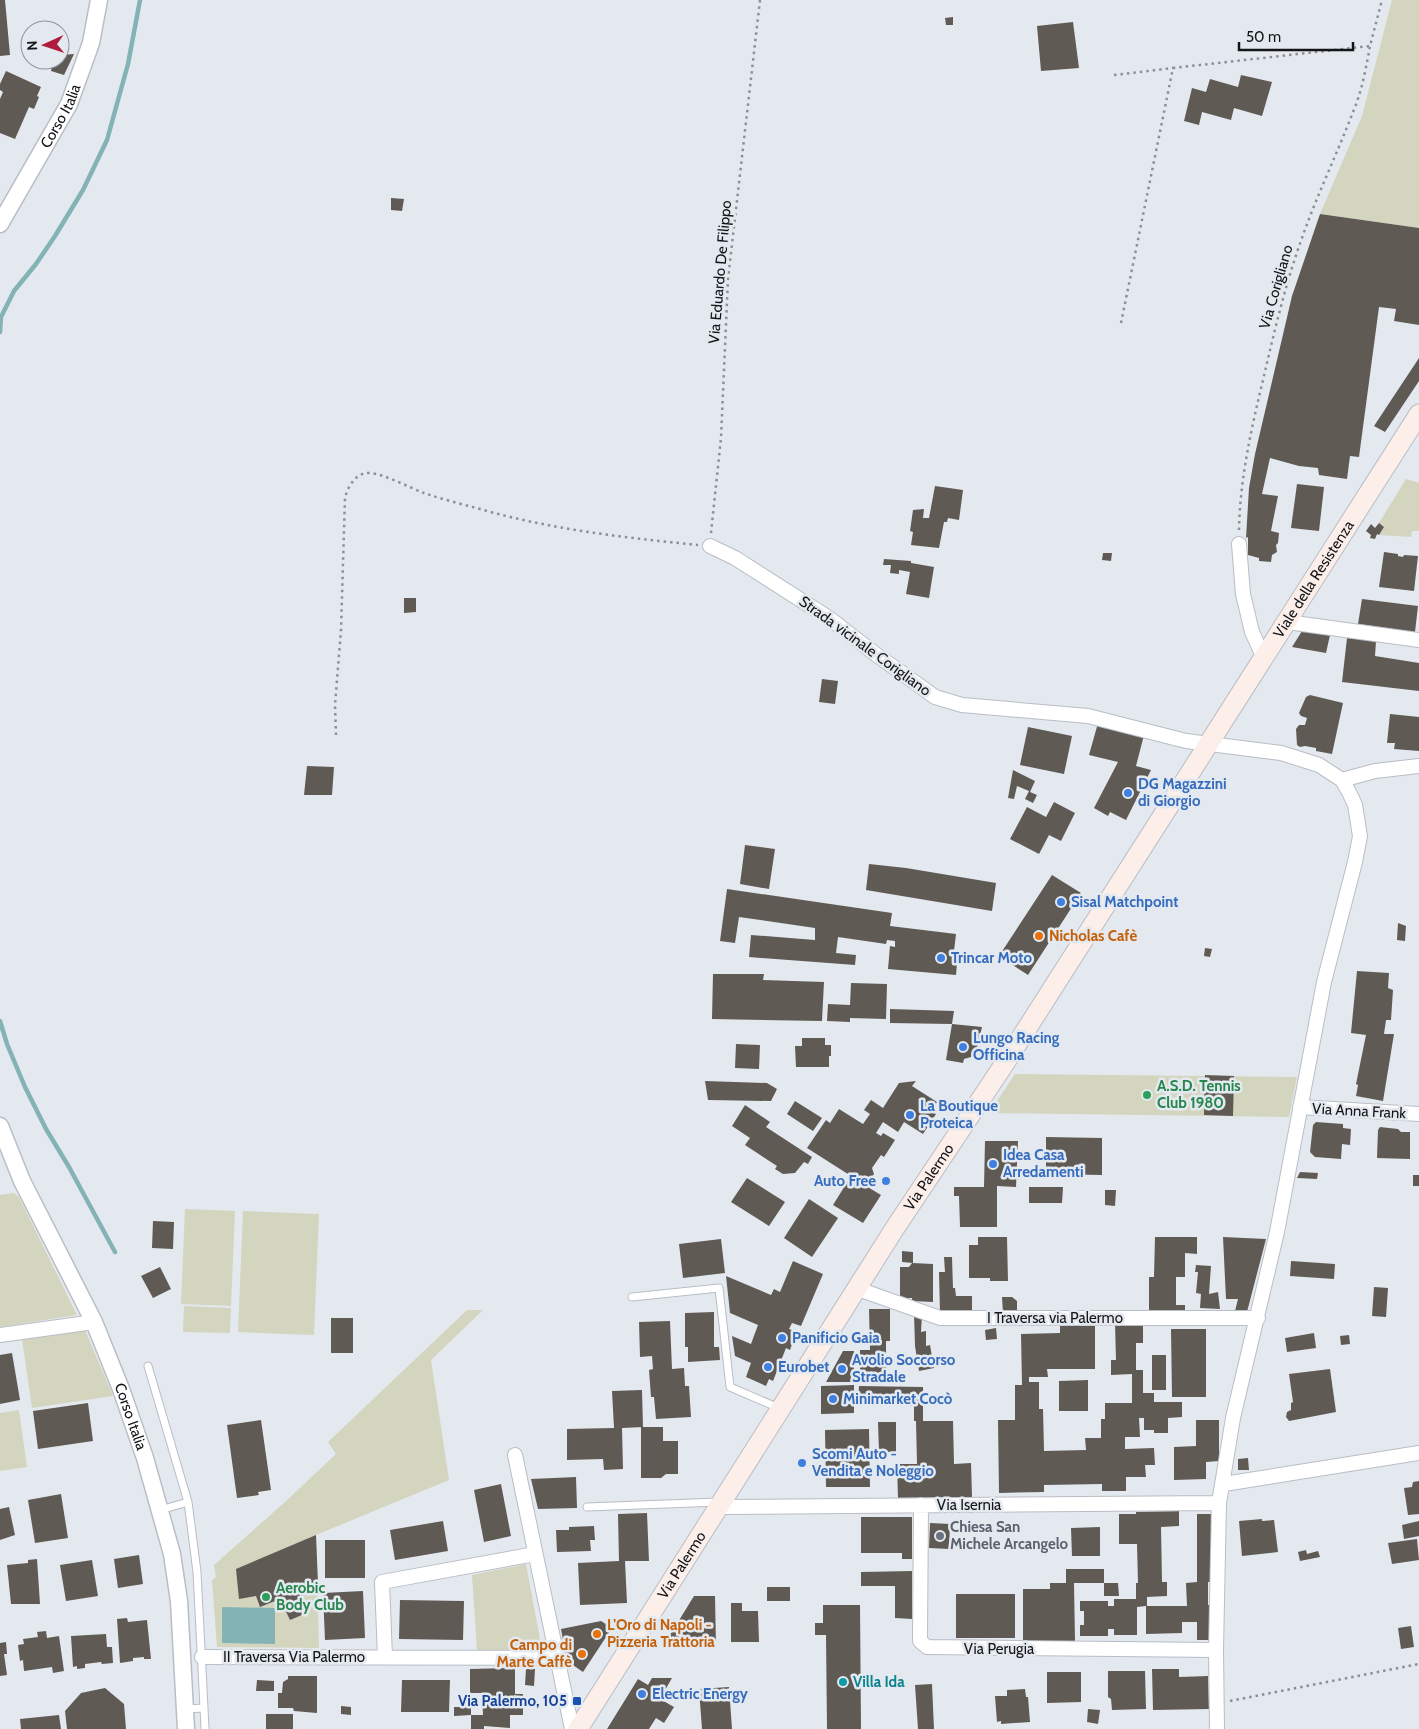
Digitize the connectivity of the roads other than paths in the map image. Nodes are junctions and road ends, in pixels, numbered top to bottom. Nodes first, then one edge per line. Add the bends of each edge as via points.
1 (99, 0) edge
2 (0, 224) edge
3 (1419, 414) edge
4 (1239, 544) road end
5 (710, 546) road end
6 (1287, 622) junction
7 (1419, 640) edge
8 (1264, 658) junction
9 (1208, 745) junction
10 (1419, 766) edge
11 (1342, 780) junction
12 (1300, 1107) junction
13 (1419, 1114) edge
14 (0, 1126) edge
15 (858, 1289) junction
16 (632, 1297) dead end
17 (1258, 1318) junction
18 (94, 1322) junction
19 (0, 1335) edge
20 (148, 1366) dead end
21 (782, 1410) junction
22 (1419, 1453) edge
23 (515, 1455) dead end
24 (1224, 1484) junction
25 (188, 1502) junction
26 (1220, 1503) junction
27 (721, 1505) junction
28 (921, 1505) junction
29 (587, 1507) dead end
30 (160, 1510) junction
31 (535, 1554) junction
32 (1216, 1650) junction
33 (202, 1657) junction
34 (385, 1657) junction
35 (557, 1658) junction
36 (204, 1708) junction
37 (185, 1709) junction
38 (186, 1729) edge
39 (205, 1729) edge
40 (572, 1729) edge
41 (578, 1729) edge
42 (1217, 1729) edge

1 - 2 street, Corso Italia via 91,43 69,104
3 - 6 main road, Viale della Resistenza
4 - 8 street via 1243,594 1252,632
5 - 9 street, Strada vicinale Corigliano via 743,562 829,618 935,697 962,705 1088,716
6 - 7 street
6 - 8 main road, Viale della Resistenza
8 - 9 main road, Viale della Resistenza
9 - 11 street, Strada vicinale Corigliano via 1296,756 1319,765
9 - 15 main road, Via Palermo
10 - 11 street via 1374,771
11 - 12 street via 1355,805 1360,836 1324,982
12 - 13 street, Via Anna Frank
12 - 17 street
14 - 18 street, Corso Italia via 22,1181
15 - 17 street, I Traversa via Palermo via 940,1318
15 - 21 main road, Via Palermo
16 - 21 lane via 719,1288 730,1387
17 - 24 street via 1233,1418
18 - 19 street
18 - 30 street, Corso Italia via 121,1389
20 - 25 lane
21 - 27 main road, Via Palermo
22 - 24 street
23 - 31 street
24 - 26 street
25 - 30 lane
25 - 33 lane via 197,1572
26 - 28 street, Via Isernia
26 - 32 street
27 - 28 street, Via Isernia
27 - 29 lane
27 - 41 main road, Via Palermo
28 - 32 street, Via Perugia via 920,1641 926,1647
30 - 37 street, Corso Italia via 172,1554 179,1602
31 - 34 street, II Traversa Via Palermo via 382,1582
31 - 35 street
32 - 42 street
33 - 34 street, II Traversa Via Palermo
33 - 36 lane
34 - 35 street, II Traversa Via Palermo
35 - 40 street
36 - 37 lane
36 - 39 lane
37 - 38 street, Corso Italia

